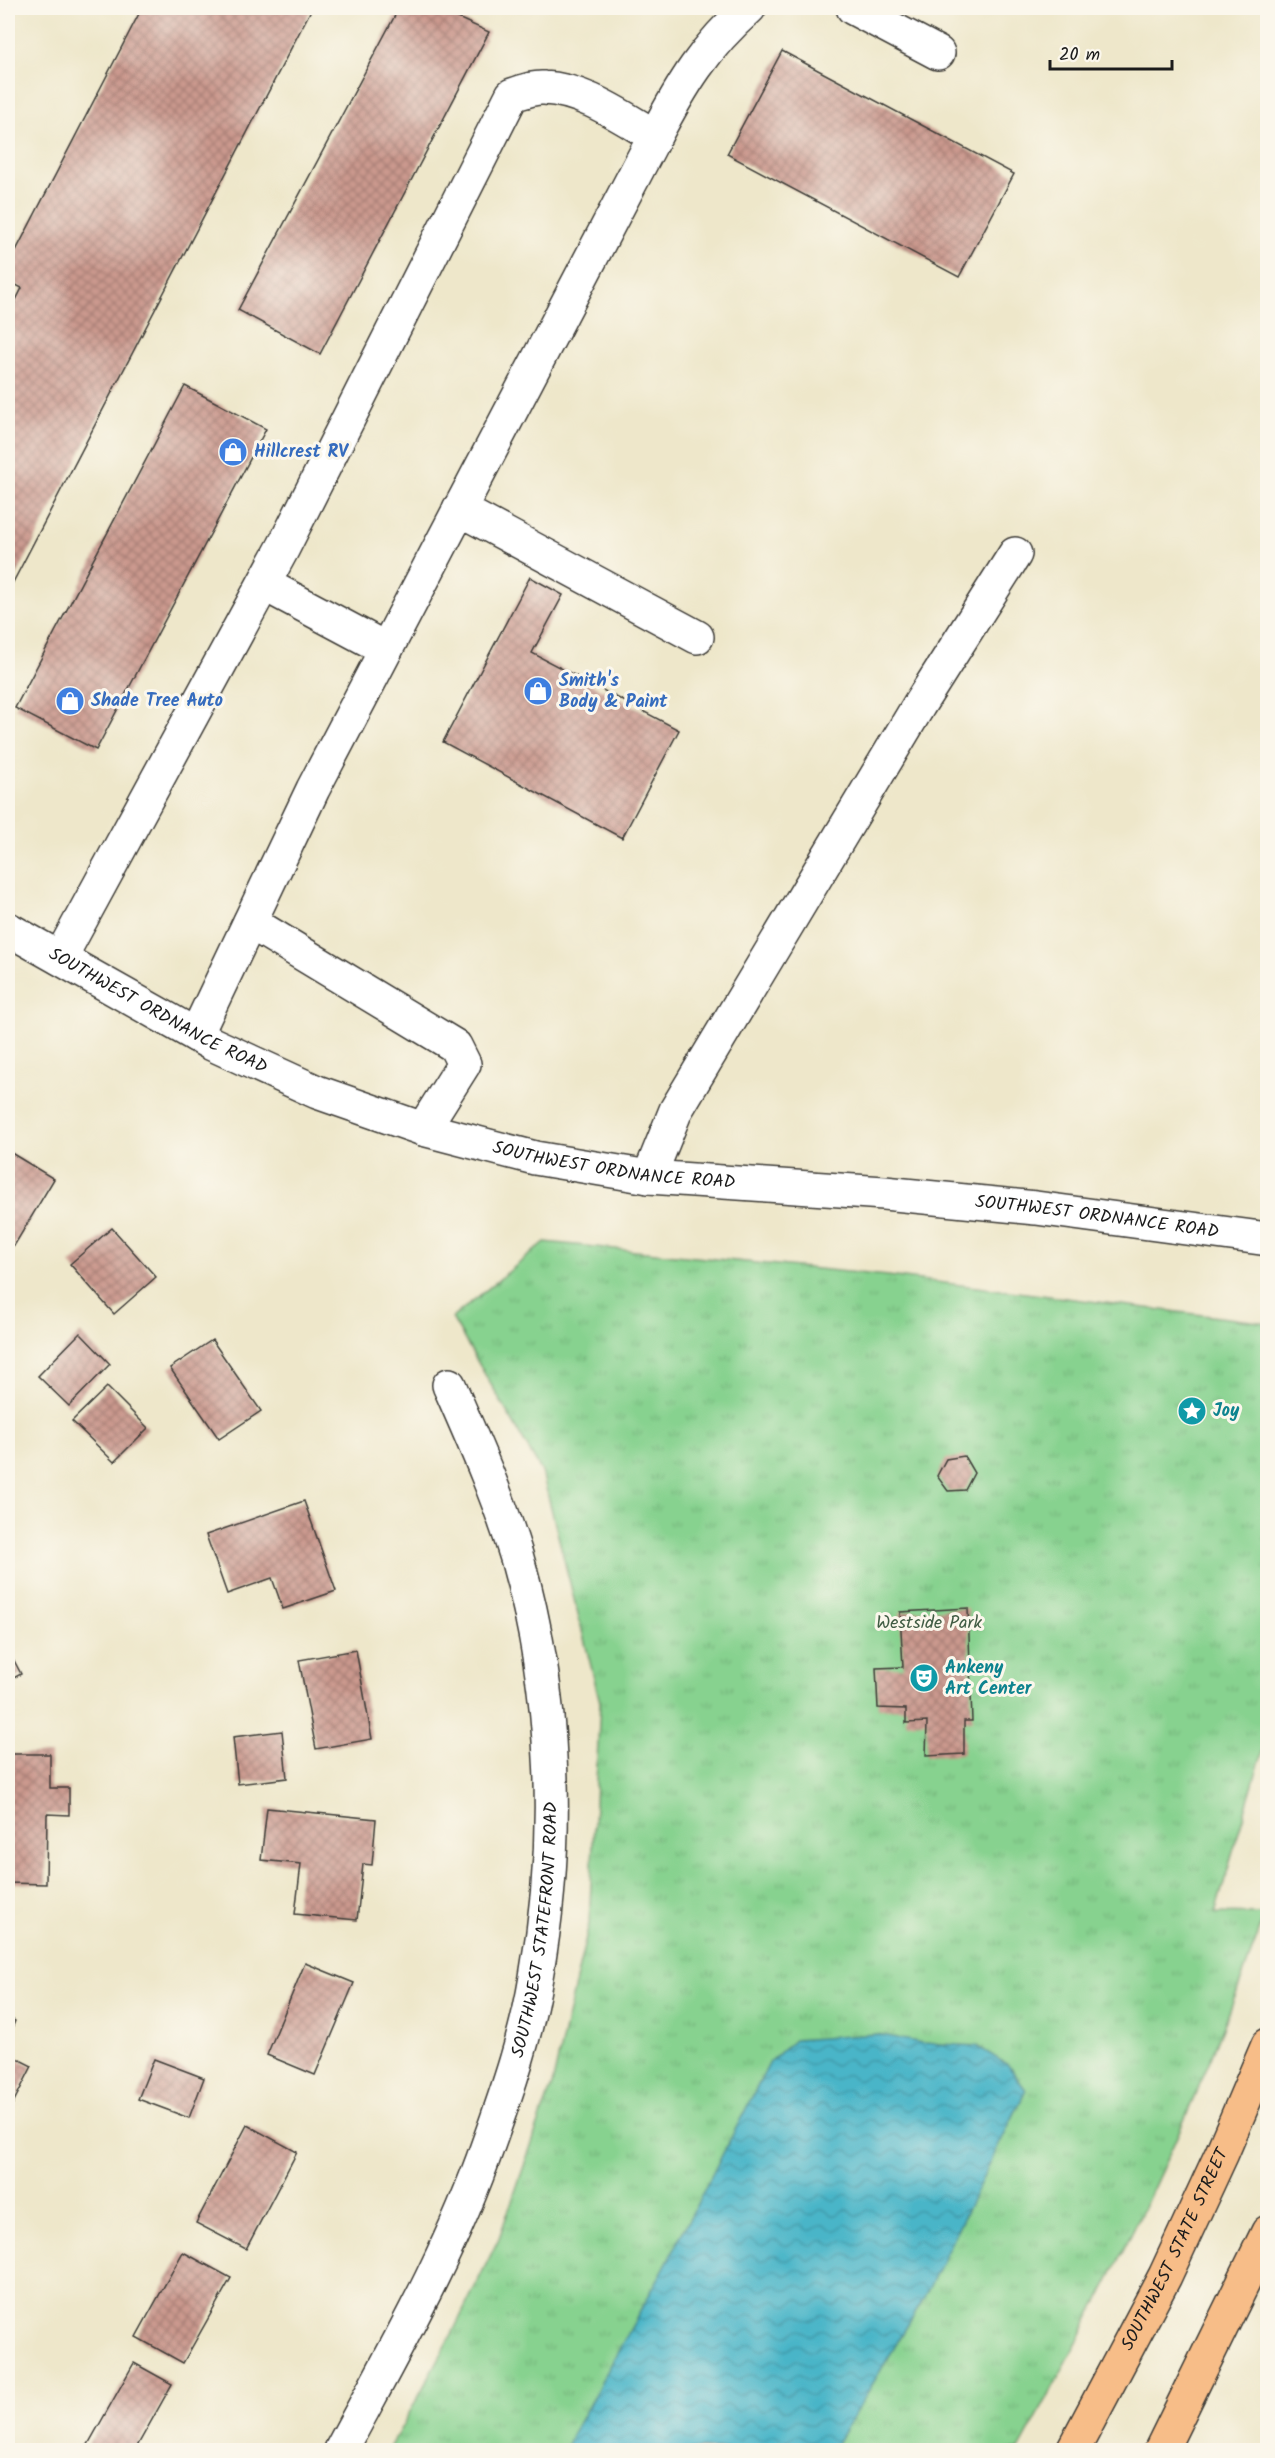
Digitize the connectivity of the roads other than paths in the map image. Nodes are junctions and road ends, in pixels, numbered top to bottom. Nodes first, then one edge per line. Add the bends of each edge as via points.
1 (749, 8) edge
2 (853, 8) edge
3 (938, 53) dead end
4 (655, 136) junction
5 (459, 509) junction
6 (1015, 554) dead end
7 (264, 584) junction
8 (696, 637) dead end
9 (386, 649) junction
10 (250, 922) junction
11 (8, 929) edge
12 (60, 958) junction
13 (196, 1035) junction
14 (423, 1129) junction
15 (649, 1177) junction
16 (1268, 1239) edge
17 (448, 1385) dead end
18 (1268, 2045) edge
19 (1268, 2232) edge
20 (341, 2451) edge
21 (1073, 2451) edge
22 (1161, 2451) edge

1 - 4 street via 700,58
2 - 3 street
4 - 5 street
4 - 7 street via 585,98 561,90 542,87 512,95
5 - 8 street
5 - 9 street
6 - 15 street via 913,715 676,1110
7 - 9 street
7 - 12 street
9 - 10 street
10 - 13 street
10 - 14 street via 455,1046 464,1064
11 - 12 street, SOUTHWEST ORDNANCE ROAD
12 - 13 street, SOUTHWEST ORDNANCE ROAD
13 - 14 street, SOUTHWEST ORDNANCE ROAD via 317,1092
14 - 15 street, SOUTHWEST ORDNANCE ROAD via 535,1158
15 - 16 street, SOUTHWEST ORDNANCE ROAD via 1036,1208
17 - 20 street, SOUTHWEST STATEFRONT ROAD via 494,1488 517,1560 536,1641 548,1716 552,1788 548,1896 536,1980 487,2147 413,2316
18 - 21 main road, SOUTHWEST STATE STREET via 1165,2276
19 - 22 main road

